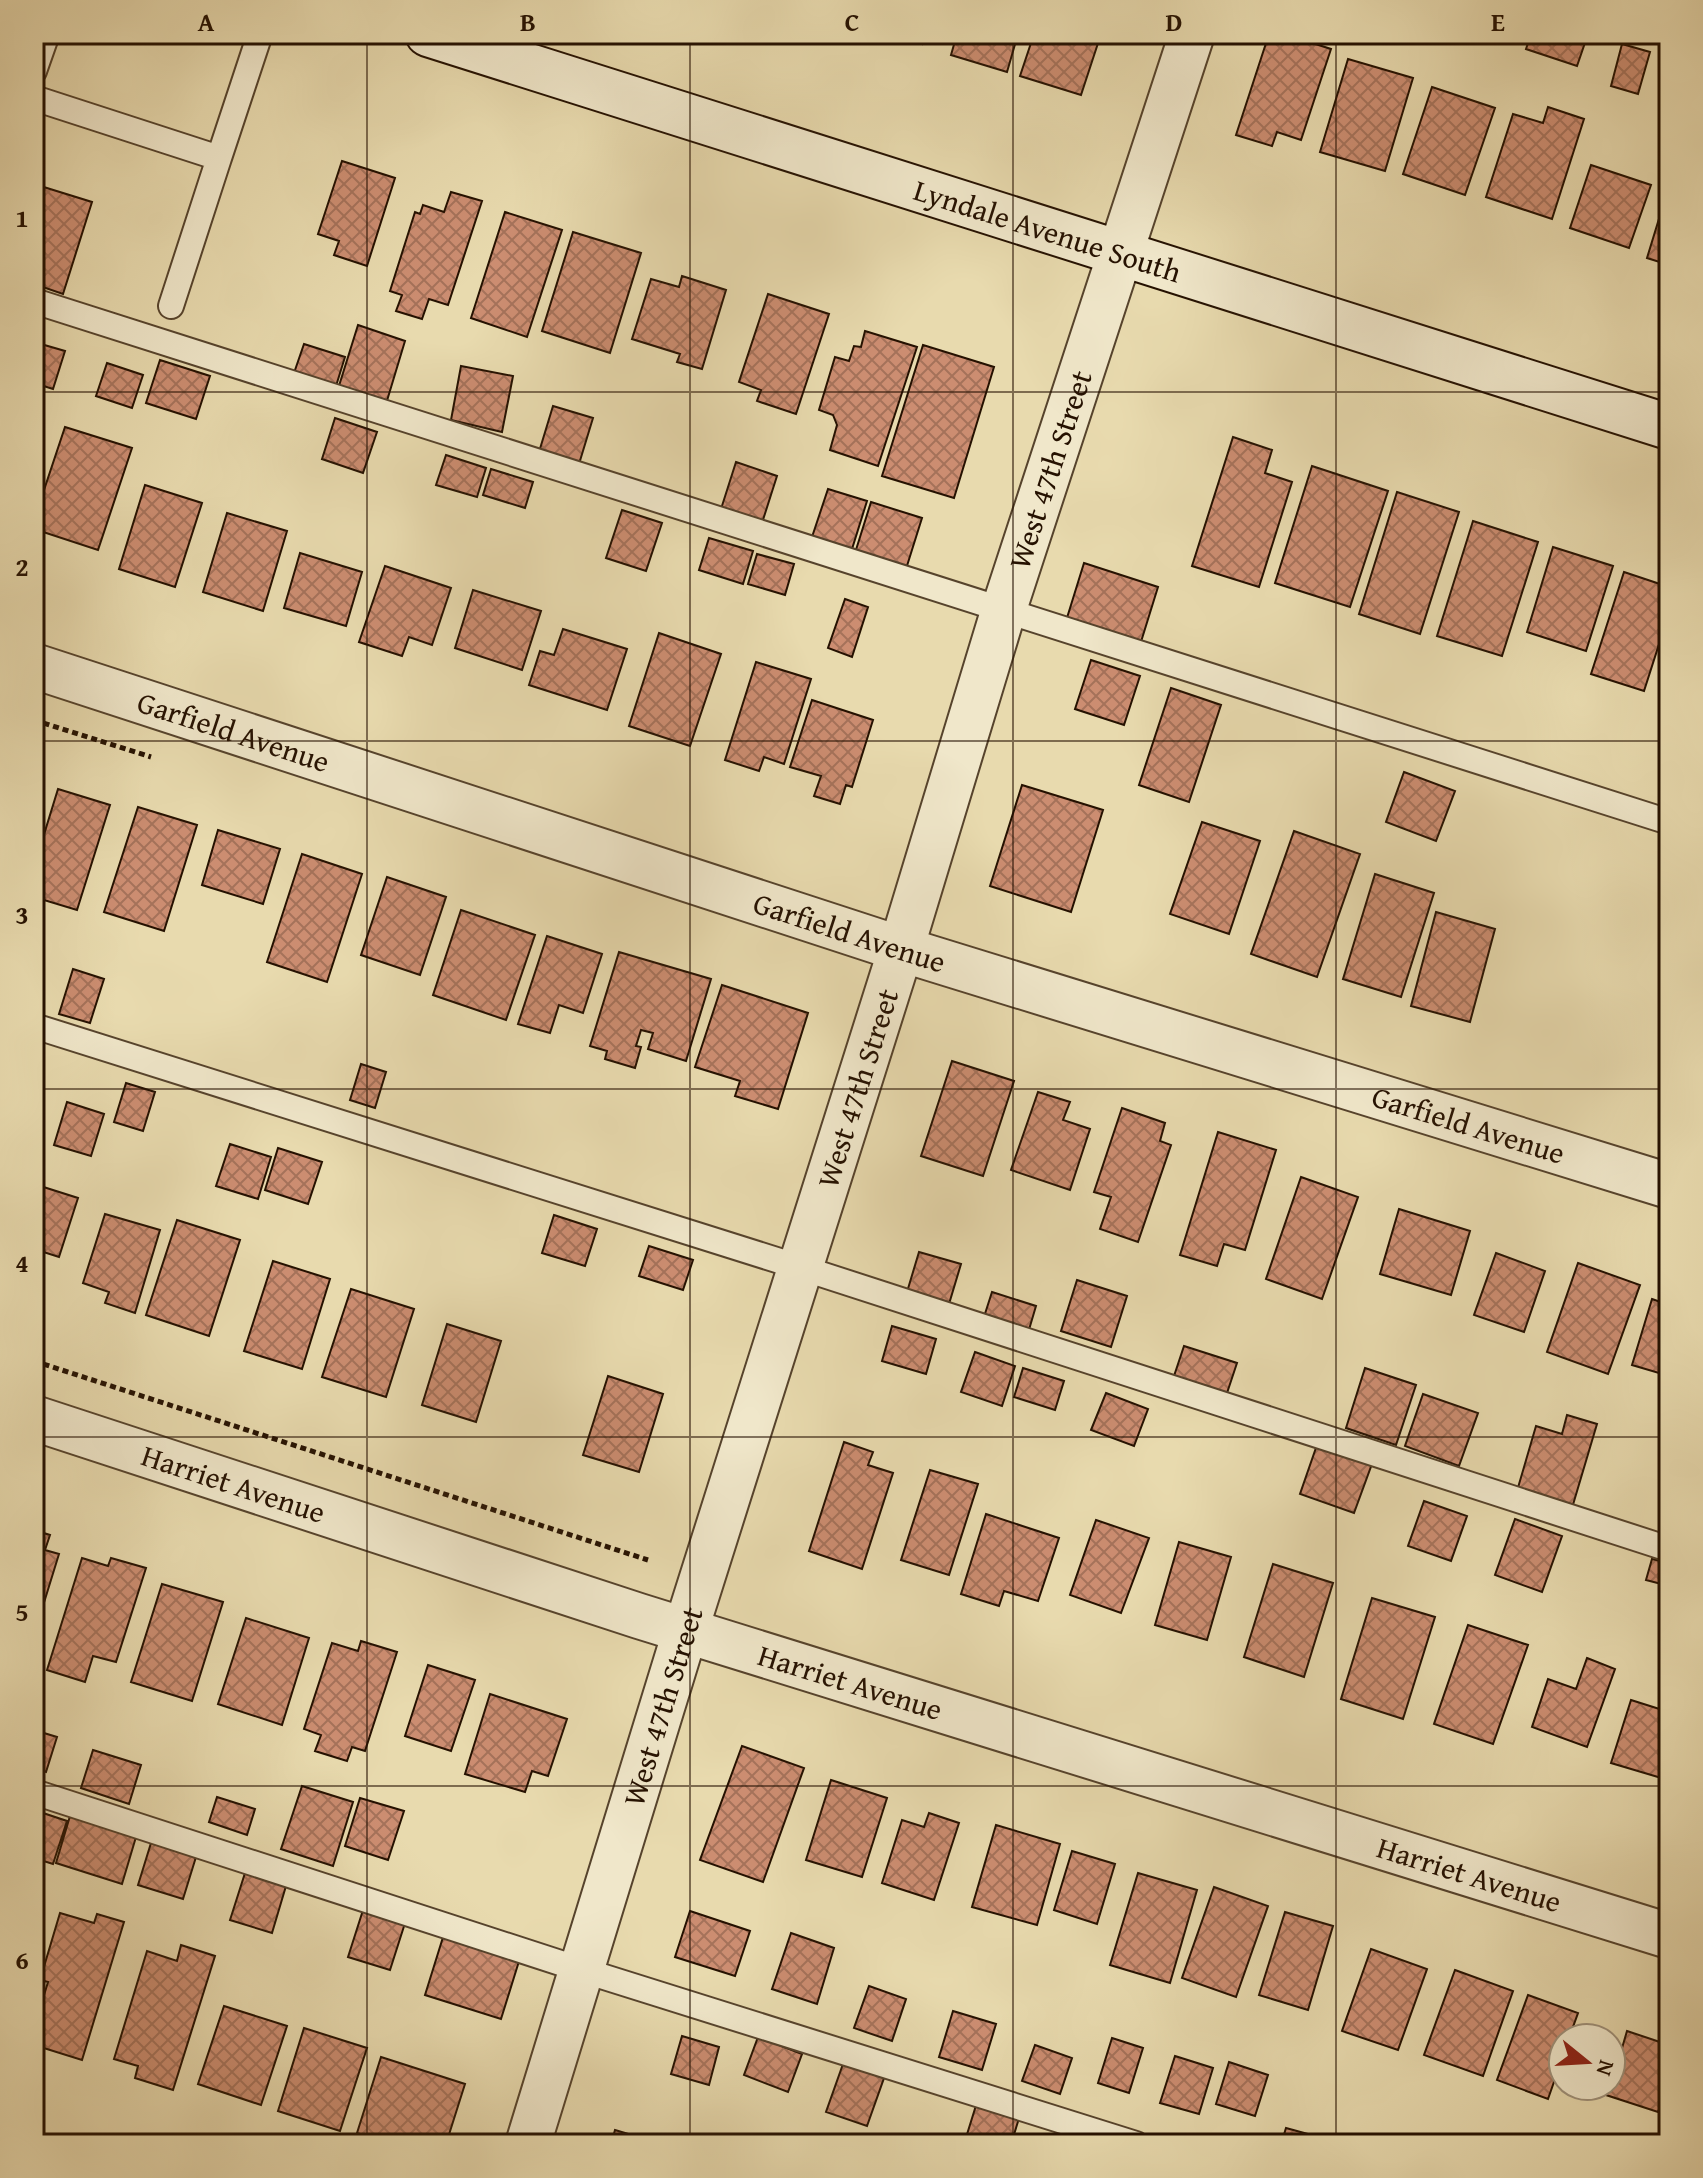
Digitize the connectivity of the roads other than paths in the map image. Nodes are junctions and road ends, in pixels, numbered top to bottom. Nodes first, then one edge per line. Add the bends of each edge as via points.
1 (47, 34) edge
2 (260, 34) edge
3 (428, 34) edge
4 (1192, 34) edge
5 (34, 71) edge
6 (34, 98) edge
7 (219, 158) junction
8 (1120, 254) junction
9 (34, 301) edge
10 (171, 306) dead end
11 (1669, 427) edge
12 (1004, 609) junction
13 (34, 666) edge
14 (1669, 822) edge
15 (901, 949) junction
16 (34, 1026) edge
17 (1669, 1186) edge
18 (802, 1268) junction
19 (34, 1418) edge
20 (1669, 1549) edge
21 (686, 1629) junction
22 (34, 1792) edge
23 (1669, 1936) edge
24 (582, 1970) junction
25 (528, 2144) edge
26 (1136, 2144) edge

1 - 5 lane
2 - 7 lane
3 - 8 street, Lyndale Avenue South
4 - 8 street, West 47th Street
6 - 7 lane
7 - 10 lane
8 - 11 street, Lyndale Avenue South
8 - 12 street, West 47th Street
9 - 12 lane
12 - 14 lane
12 - 15 street, West 47th Street
13 - 15 street, Garfield Avenue
15 - 17 street, Garfield Avenue
15 - 18 street, West 47th Street
16 - 18 lane
18 - 20 lane
18 - 21 street, West 47th Street
19 - 21 street, Harriet Avenue
21 - 23 street, Harriet Avenue
21 - 24 street, West 47th Street
22 - 24 lane
24 - 25 street, West 47th Street
24 - 26 lane

